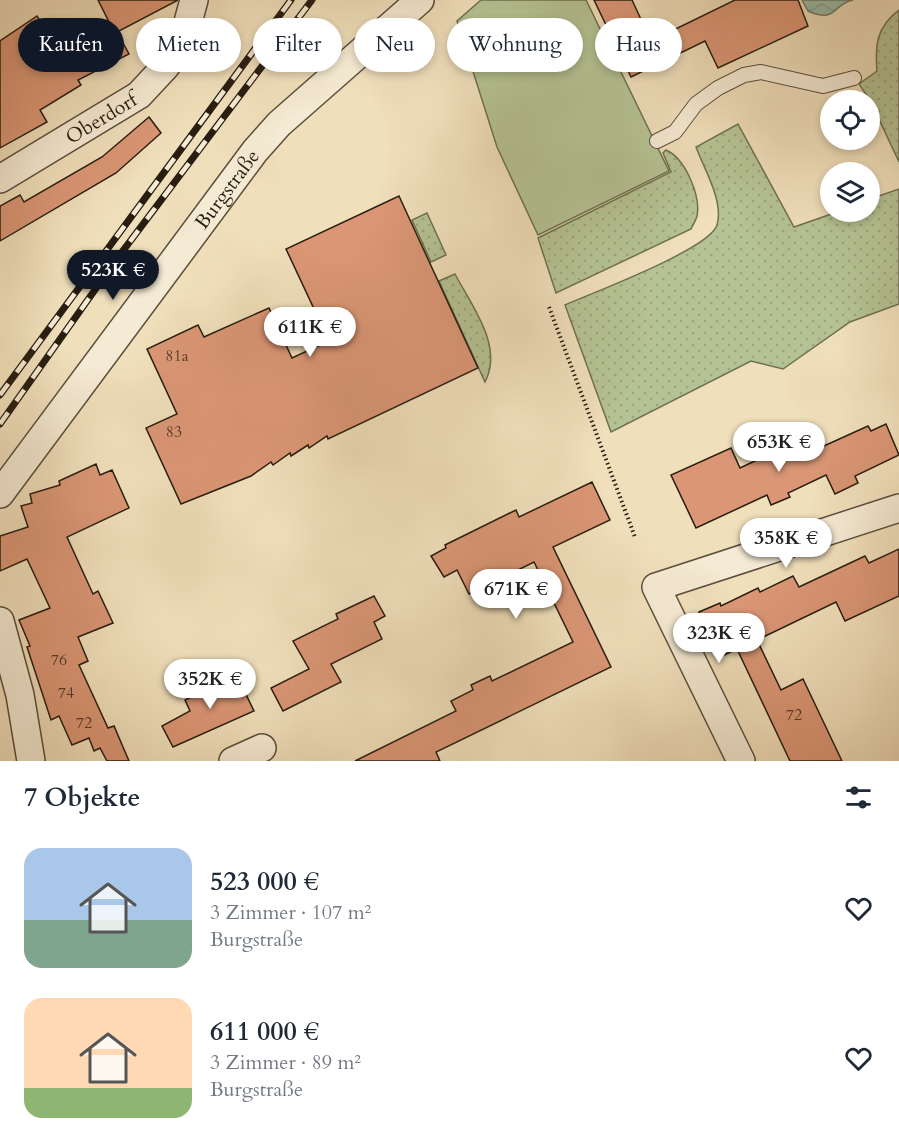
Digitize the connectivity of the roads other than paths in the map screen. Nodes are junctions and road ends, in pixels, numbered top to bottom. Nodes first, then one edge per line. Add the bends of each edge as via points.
1 (194, 0) edge
2 (420, 0) edge
3 (854, 78) dead end
4 (657, 141) dead end
5 (0, 179) edge
6 (0, 494) edge
7 (899, 508) edge
8 (0, 621) edge
9 (262, 748) dead end
10 (31, 761) edge
11 (233, 761) edge
12 (741, 761) edge

1 - 5 street, Oberdorf via 185,33 166,66 139,95
2 - 6 street, Burgstraße via 279,124 255,150
3 - 4 lane via 823,86 760,72 744,75 696,104 675,132
7 - 12 street via 656,586
8 - 10 street via 20,694
9 - 11 street

